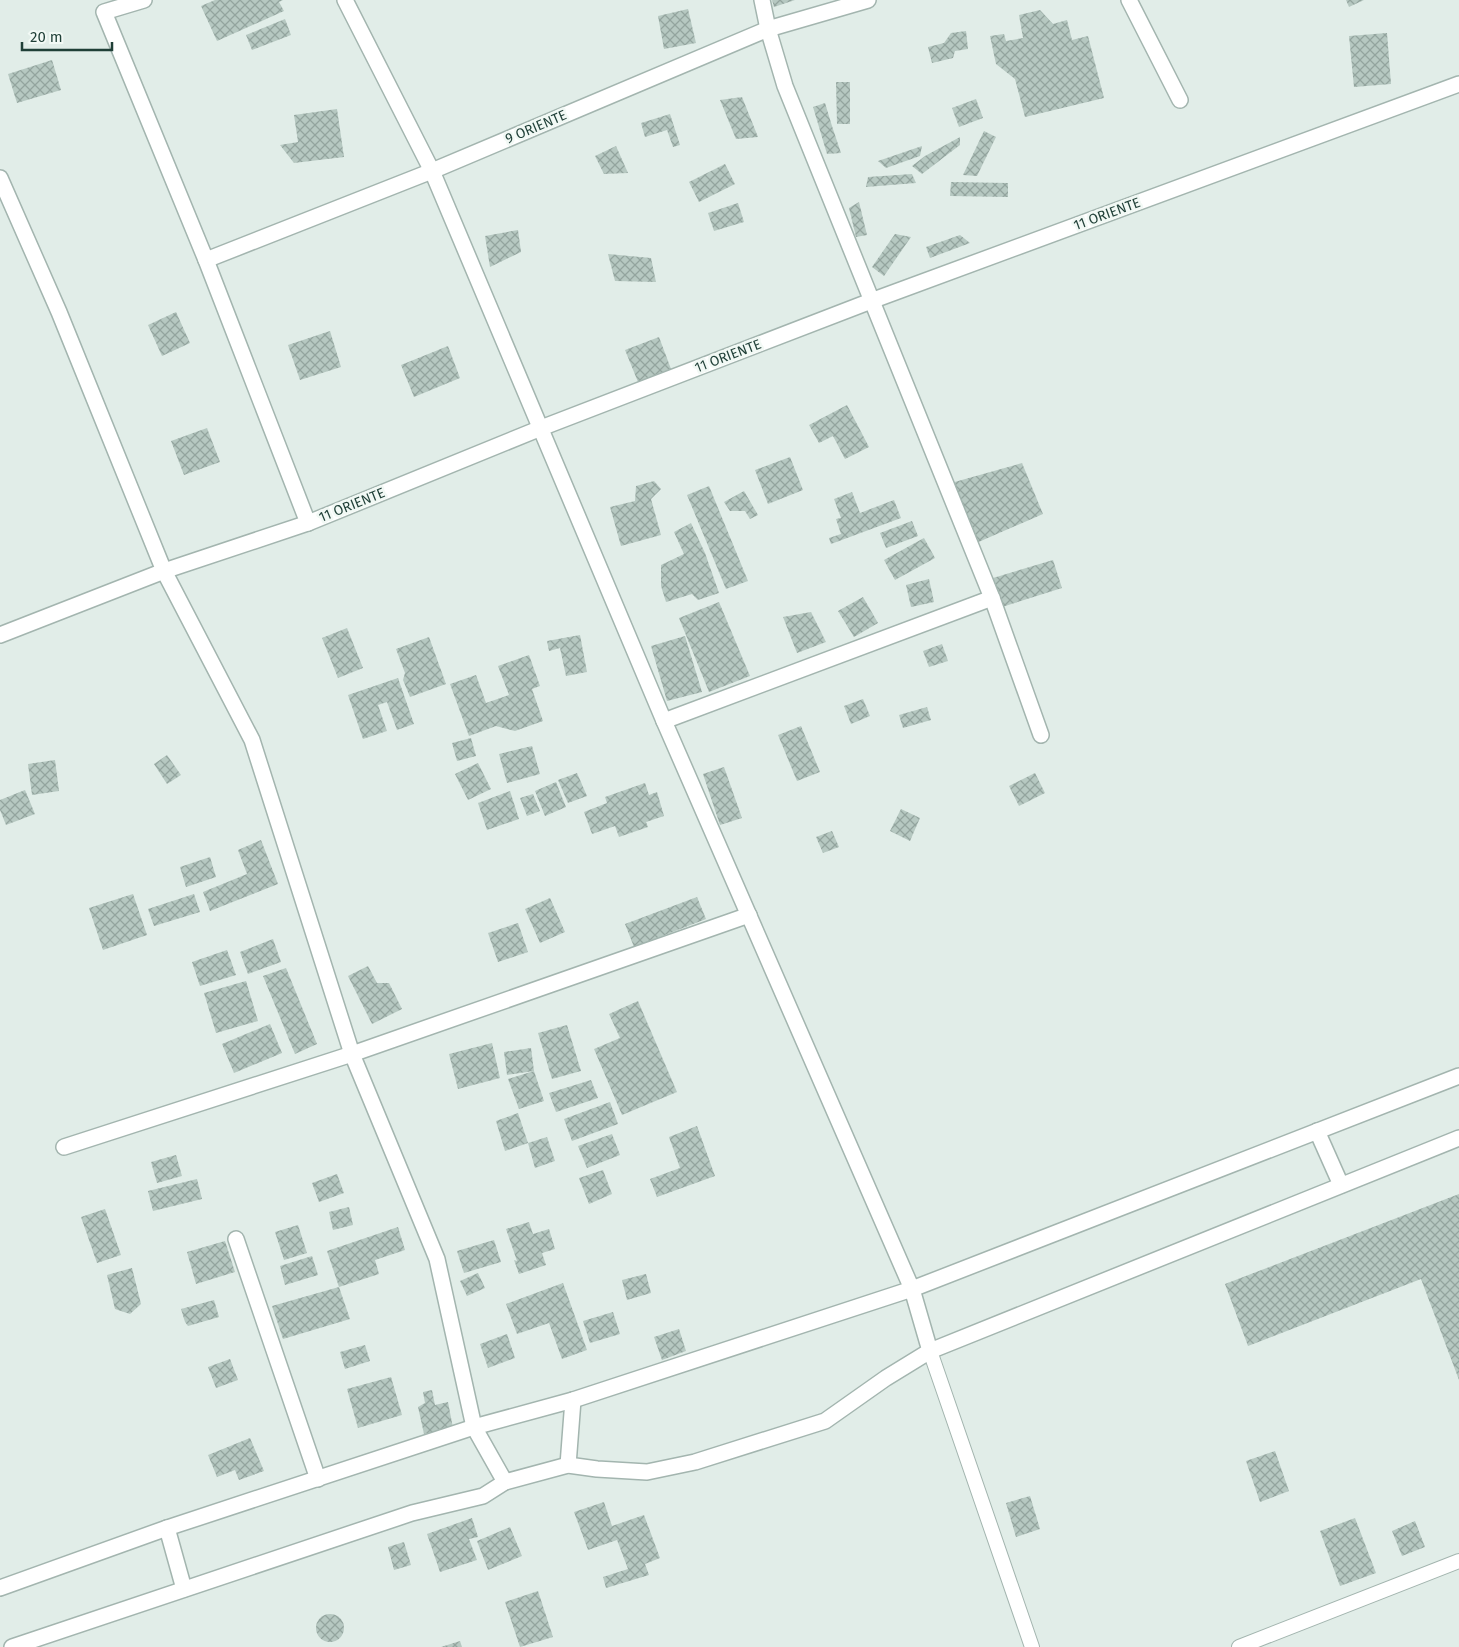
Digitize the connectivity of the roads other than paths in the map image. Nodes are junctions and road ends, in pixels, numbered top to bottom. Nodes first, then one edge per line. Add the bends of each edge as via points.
1 (144, 0) edge
2 (345, 0) edge
3 (762, 0) edge
4 (868, 0) edge
5 (1129, 0) edge
6 (768, 29) junction
7 (1459, 84) edge
8 (1180, 100) dead end
9 (432, 171) junction
10 (0, 178) edge
11 (206, 260) junction
12 (871, 301) junction
13 (541, 428) junction
14 (308, 523) junction
15 (164, 571) junction
16 (992, 598) junction
17 (0, 635) edge
18 (664, 721) junction
19 (1041, 735) dead end
20 (749, 915) junction
21 (352, 1054) junction
22 (1459, 1076) edge
23 (1317, 1131) junction
24 (1459, 1138) edge
25 (64, 1147) dead end
26 (1341, 1185) junction
27 (236, 1239) dead end
28 (912, 1289) junction
29 (930, 1351) junction
30 (573, 1400) junction
31 (474, 1427) junction
32 (568, 1465) junction
33 (318, 1479) junction
34 (506, 1482) junction
35 (167, 1528) junction
36 (1459, 1561) edge
37 (0, 1588) edge
38 (184, 1589) junction
39 (12, 1647) edge
40 (1032, 1647) edge
41 (1239, 1647) edge

1 - 11 street via 104,12
2 - 9 street
3 - 6 street
4 - 6 street, 9 ORIENTE
5 - 8 street
6 - 9 street, 9 ORIENTE
6 - 12 street via 784,86
7 - 12 street, 11 ORIENTE
9 - 11 street, 9 ORIENTE
9 - 13 street
10 - 15 street via 59,312
11 - 14 street
12 - 13 street, 11 ORIENTE
12 - 16 street
13 - 14 street, 11 ORIENTE
13 - 18 street
14 - 15 street, 11 ORIENTE
15 - 17 street, 11 ORIENTE
15 - 21 street via 252,740
16 - 18 street
16 - 19 street
18 - 20 street
20 - 21 street
20 - 28 street
21 - 25 street
21 - 31 street via 437,1259
22 - 23 street
23 - 26 street
23 - 28 street
24 - 26 street
26 - 29 street
27 - 33 street
28 - 29 street
28 - 30 street
29 - 32 street via 825,1421 695,1462 647,1472
29 - 40 lane
30 - 31 street
30 - 32 street
31 - 33 street
31 - 34 street
32 - 34 street
33 - 35 street
34 - 38 street via 483,1496 412,1513
35 - 37 street
35 - 38 street
36 - 41 lane
38 - 39 street

